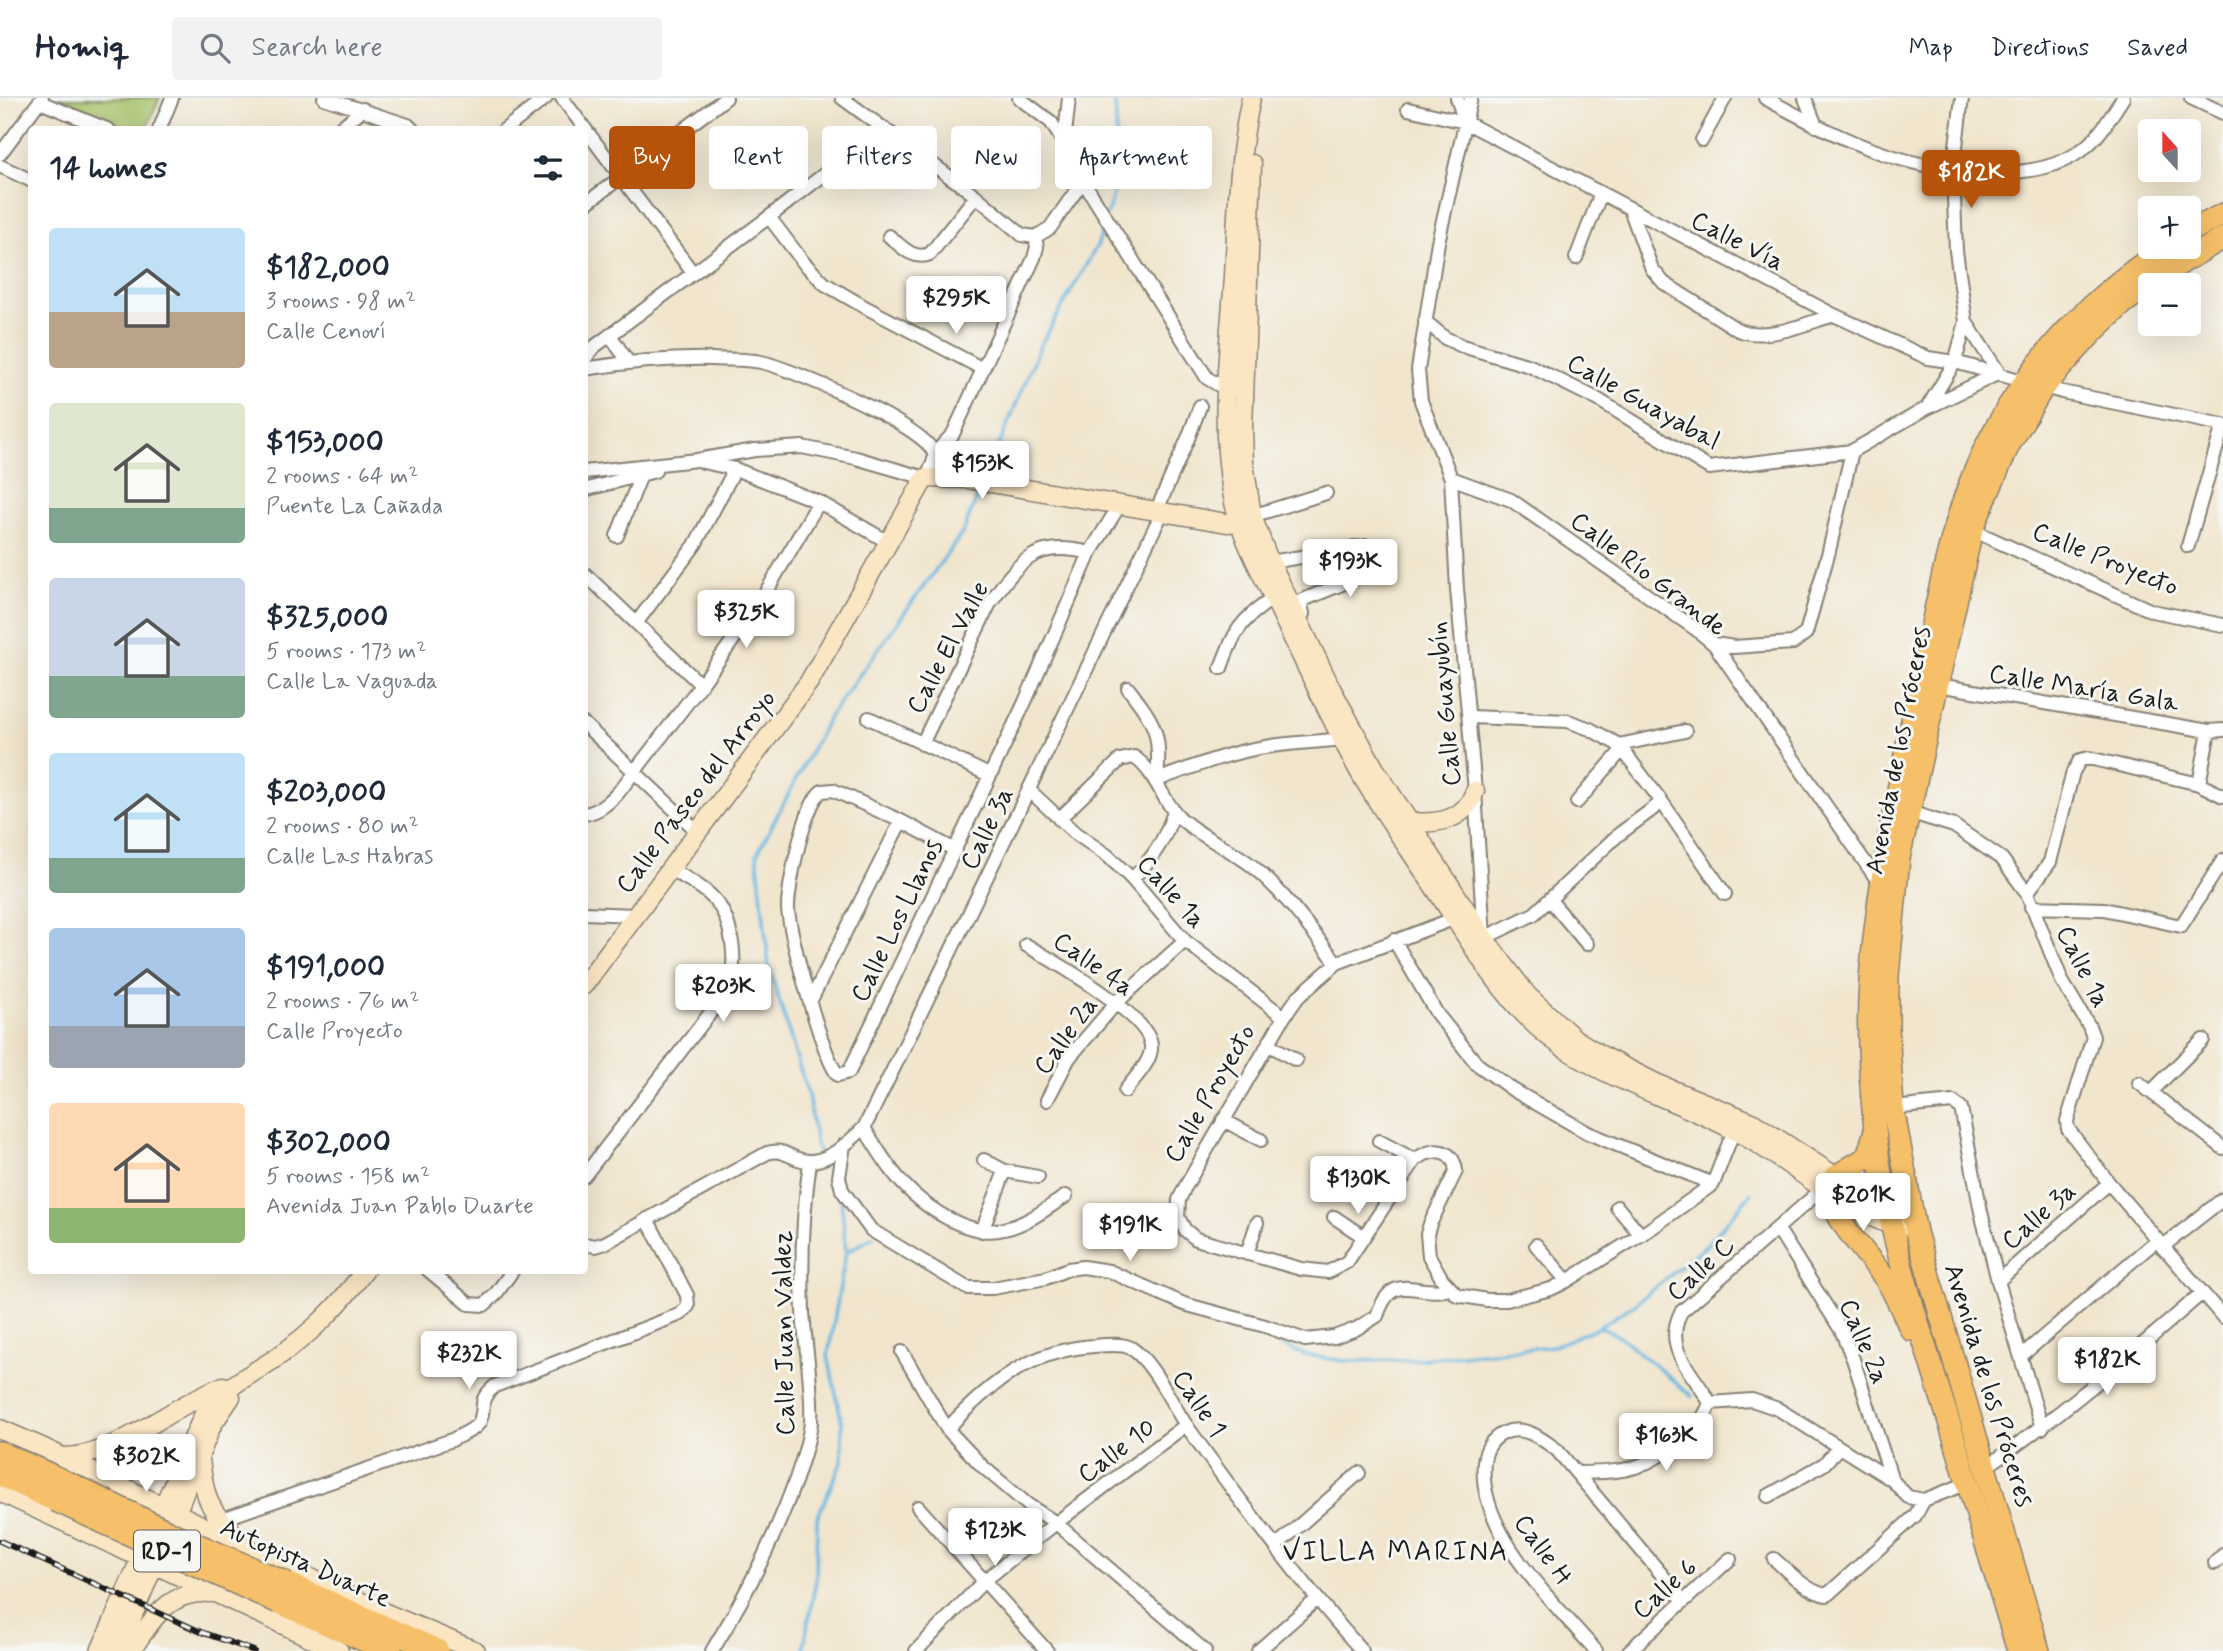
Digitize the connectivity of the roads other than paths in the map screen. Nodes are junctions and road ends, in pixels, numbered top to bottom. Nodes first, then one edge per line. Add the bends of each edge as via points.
1 (172, 98) edge
2 (324, 98) edge
3 (546, 98) edge
4 (562, 98) edge
5 (726, 98) edge
6 (842, 98) edge
7 (1019, 98) edge
8 (1069, 98) edge
9 (1251, 98) edge
10 (1262, 98) edge
11 (1457, 98) edge
12 (1471, 98) edge
13 (1725, 98) edge
14 (1765, 98) edge
15 (1805, 98) edge
16 (1962, 98) edge
17 (2123, 98) edge
18 (2191, 98) edge
19 (41, 100) edge
20 (363, 109) junction
21 (1408, 109) dead end
22 (2223, 113) edge
23 (1465, 122) junction
24 (100, 126) edge
25 (161, 126) edge
26 (343, 126) edge
27 (409, 126) edge
28 (509, 126) edge
29 (584, 126) edge
30 (689, 126) edge
31 (881, 126) edge
32 (1067, 126) edge
33 (1816, 126) junction
34 (1055, 127) edge
35 (588, 131) edge
36 (1702, 140) dead end
37 (0, 154) edge
38 (609, 158) edge
39 (0, 166) edge
40 (937, 167) edge
41 (1953, 170) junction
42 (822, 176) edge
43 (28, 179) edge
44 (609, 186) edge
45 (632, 189) edge
46 (1077, 189) edge
47 (1088, 189) edge
48 (1601, 193) junction
49 (976, 196) junction
50 (588, 202) edge
51 (1630, 209) junction
52 (2223, 214) edge
53 (769, 217) junction
54 (2201, 226) edge
55 (888, 236) dead end
56 (1035, 237) junction
57 (2223, 239) edge
58 (1576, 258) dead end
59 (2151, 259) edge
60 (693, 273) junction
61 (1834, 315) junction
62 (1424, 321) junction
63 (1966, 321) junction
64 (610, 335) junction
65 (588, 354) edge
66 (628, 362) junction
67 (1955, 362) junction
68 (588, 368) edge
69 (983, 369) junction
70 (1998, 373) junction
71 (2034, 384) junction
72 (1236, 389) junction
73 (1200, 406) dead end
74 (1927, 408) junction
75 (2223, 425) edge
76 (1852, 451) junction
77 (934, 454) junction
78 (697, 460) junction
79 (735, 469) junction
80 (588, 472) edge
81 (640, 475) junction
82 (925, 478) junction
83 (1451, 478) junction
84 (588, 489) edge
85 (1326, 494) dead end
86 (819, 502) junction
87 (1119, 506) junction
88 (1159, 513) junction
89 (1246, 519) junction
90 (1972, 530) junction
91 (617, 536) dead end
92 (888, 541) junction
93 (2188, 546) dead end
94 (1353, 547) junction
95 (1367, 547) dead end
96 (1090, 553) junction
97 (1271, 562) junction
98 (588, 577) edge
99 (1274, 598) junction
100 (1298, 619) junction
101 (637, 622) junction
102 (2223, 625) edge
103 (1714, 644) junction
104 (1221, 668) dead end
105 (701, 685) junction
106 (1938, 685) junction
107 (1128, 688) dead end
108 (1470, 717) junction
109 (869, 718) dead end
110 (588, 728) edge
111 (2223, 730) edge
112 (1685, 731) dead end
113 (2209, 731) junction
114 (1349, 738) junction
115 (922, 744) junction
116 (1621, 748) junction
117 (635, 772) junction
118 (989, 775) junction
119 (1157, 780) junction
120 (2199, 785) junction
121 (1030, 791) junction
122 (1475, 791) junction
123 (2223, 796) edge
124 (1577, 802) dead end
125 (1662, 802) junction
126 (1174, 812) junction
127 (1909, 812) junction
128 (588, 814) edge
129 (1059, 819) junction
130 (901, 821) junction
131 (1410, 822) junction
132 (697, 831) junction
133 (955, 850) junction
134 (2223, 860) edge
135 (672, 870) junction
136 (1132, 879) junction
137 (1880, 885) junction
138 (2027, 893) junction
139 (1725, 894) dead end
140 (1549, 900) junction
141 (2031, 907) junction
142 (588, 913) edge
143 (634, 915) junction
144 (1462, 915) junction
145 (1484, 938) junction
146 (1394, 940) junction
147 (1185, 942) junction
148 (1587, 944) dead end
149 (1026, 945) dead end
150 (1337, 963) junction
151 (588, 979) edge
152 (810, 1002) junction
153 (1117, 1002) junction
154 (1284, 1017) junction
155 (2203, 1040) dead end
156 (1268, 1044) junction
157 (1296, 1060) dead end
158 (2139, 1083) dead end
159 (1125, 1091) dead end
160 (2151, 1092) junction
161 (1047, 1100) dead end
162 (1893, 1108) junction
163 (1223, 1120) junction
164 (1737, 1123) junction
165 (864, 1128) junction
166 (1875, 1129) junction
167 (1261, 1140) dead end
168 (1379, 1141) dead end
169 (840, 1149) junction
170 (2223, 1149) edge
171 (984, 1160) dead end
172 (1415, 1160) junction
173 (815, 1161) junction
174 (1004, 1171) junction
175 (588, 1172) edge
176 (1038, 1177) dead end
177 (2109, 1183) junction
178 (1713, 1184) junction
179 (1829, 1186) junction
180 (1066, 1196) dead end
181 (2223, 1199) edge
182 (1888, 1204) junction
183 (1617, 1206) dead end
184 (1334, 1217) dead end
185 (647, 1219) junction
186 (1258, 1223) dead end
187 (1913, 1224) junction
188 (1892, 1225) junction
189 (1778, 1229) junction
190 (982, 1231) junction
191 (1640, 1235) junction
192 (1364, 1237) junction
193 (2159, 1243) junction
194 (588, 1245) edge
195 (1536, 1245) dead end
196 (1247, 1254) junction
197 (362, 1274) edge
198 (433, 1274) edge
199 (510, 1274) edge
200 (1567, 1281) junction
201 (1998, 1281) junction
202 (1450, 1289) junction
203 (2202, 1293) junction
204 (2223, 1317) edge
205 (902, 1352) dead end
206 (2021, 1356) junction
207 (1933, 1371) junction
208 (243, 1380) junction
209 (1710, 1402) junction
210 (1186, 1425) junction
211 (2042, 1428) junction
212 (0, 1429) edge
213 (947, 1429) junction
214 (1839, 1447) junction
215 (0, 1454) edge
216 (63, 1458) junction
217 (200, 1458) junction
218 (1986, 1467) junction
219 (1359, 1473) dead end
220 (1577, 1473) junction
221 (0, 1474) edge
222 (1892, 1480) junction
223 (1968, 1483) junction
224 (0, 1492) edge
225 (64, 1493) junction
226 (1768, 1496) dead end
227 (1924, 1500) junction
228 (918, 1507) dead end
229 (169, 1509) junction
230 (211, 1523) junction
231 (1056, 1523) junction
232 (1276, 1546) junction
233 (1730, 1559) dead end
234 (1774, 1559) dead end
235 (147, 1562) junction
236 (984, 1581) junction
237 (214, 1593) junction
238 (283, 1593) junction
239 (1316, 1600) junction
240 (1684, 1601) junction
241 (2008, 1619) junction
242 (923, 1648) edge
243 (100, 1651) edge
244 (118, 1651) edge
245 (131, 1651) edge
246 (339, 1651) edge
247 (390, 1651) edge
248 (437, 1651) edge
249 (476, 1651) edge
250 (712, 1651) edge
251 (1047, 1651) edge
252 (1205, 1651) edge
253 (1258, 1651) edge
254 (1362, 1651) edge
255 (1596, 1651) edge
256 (1629, 1651) edge
257 (2011, 1651) edge
258 (2018, 1651) edge
259 (2039, 1651) edge

1 - 25 street
2 - 20 street
3 - 28 street
4 - 29 street
5 - 30 street
6 - 31 street
7 - 34 street
8 - 32 street
9 - 72 main road via 1239,170
10 - 72 main road via 1251,169
11 - 23 street
12 - 23 street, Calle Guayubín
13 - 36 street
14 - 33 street
15 - 33 street
16 - 41 street
17 - 41 street via 2101,132 2079,152 2044,169 2006,173
18 - 22 street
19 - 24 street
19 - 37 street
20 - 26 street
20 - 27 street
21 - 23 street, Calle Vía
23 - 48 street, Calle Vía
23 - 62 street, Calle Guayubín
33 - 41 street via 1878,152
35 - 38 street
39 - 43 street
40 - 49 street
41 - 63 street via 1955,251
42 - 53 street
44 - 50 street
45 - 60 street
46 - 56 street via 1050,228
47 - 72 street via 1207,378
48 - 51 street, Calle Vía
48 - 58 street
49 - 55 street via 930,254 913,255
49 - 56 street via 1022,235
51 - 61 street, Calle Vía
51 - 61 street via 1652,269 1664,283 1738,330 1766,335
52 - 54 main road
53 - 60 street
53 - 69 street via 825,284
56 - 69 street via 1034,258
57 - 71 main road, Avenida de los Próceres via 2124,303
59 - 71 main road, Avenida de los Próceres via 2070,325
60 - 64 street
61 - 67 street, Calle Vía via 1928,358
62 - 76 street, Calle Guayabal via 1462,346 1530,366 1597,399 1709,468
62 - 83 street, Calle Guayubín via 1418,370 1421,401
63 - 67 street
63 - 70 street
64 - 65 street
64 - 66 street
66 - 68 street
66 - 77 street via 736,360 797,373 916,434
67 - 70 street, Calle Vía
67 - 74 street
69 - 77 street via 953,435
70 - 71 street, Calle Vía
70 - 74 street, Calle Guayabal
71 - 75 street, Calle Vía
71 - 90 main road, Avenida de los Próceres
71 - 137 main road, Avenida de los Próceres via 1998,422 1952,535
72 - 89 main road
73 - 88 street, Calle 3a
74 - 76 street, Calle Guayabal
75 - 93 street
76 - 103 street via 1806,634 1793,643
77 - 82 street
78 - 79 street
78 - 80 street
78 - 81 street
78 - 82 street via 802,447
79 - 86 street
79 - 101 street via 695,545
81 - 84 street
81 - 91 street
82 - 87 main road via 967,479
82 - 92 main road, Calle Paseo del Arroyo
83 - 103 street, Calle Río Grande via 1511,500
83 - 108 street, Calle Guayubín
85 - 89 street
86 - 92 street
86 - 105 street via 760,602
87 - 88 main road
87 - 96 street, Calle Los Llanos
88 - 89 main road via 1227,523
88 - 121 street, Calle 3a
89 - 97 main road
89 - 99 main road
90 - 102 street, Calle Proyecto via 2152,611
90 - 106 main road, Avenida de los Próceres
92 - 132 main road, Calle Paseo del Arroyo via 809,682
94 - 95 street
94 - 97 street
94 - 100 street via 1349,581 1303,600 1303,614
96 - 115 street, Calle El Valle via 1066,547 1037,553 1000,589
96 - 118 street, Calle Los Llanos
97 - 100 main road
98 - 101 street
99 - 104 street via 1247,616 1231,640
99 - 114 main road
100 - 114 main road
101 - 105 street
103 - 137 street, Calle Río Grande
105 - 117 street
106 - 113 street, Calle María Gala
106 - 127 main road, Avenida de los Próceres
107 - 119 street via 1157,734
108 - 116 street via 1568,721
108 - 122 street, Calle Guayubín
109 - 115 street
110 - 117 street
111 - 113 street, Calle María Gala
112 - 116 street
113 - 120 street
114 - 119 street via 1243,751
114 - 131 main road
114 - 144 main road via 1362,776
115 - 118 street
116 - 124 street
116 - 125 street
117 - 128 street via 604,806
117 - 132 street
118 - 133 street, Calle Los Llanos
119 - 126 street
119 - 129 street via 1134,757 1124,758
120 - 123 street
120 - 138 street via 2089,758 2080,761 2073,772 2050,862
121 - 129 street, Calle 1a
121 - 165 street, Calle 3a
122 - 131 main road via 1471,802 1456,815 1434,824
122 - 145 street, Calle Guayubín
125 - 139 street
125 - 140 street via 1618,835
126 - 136 street via 1153,858
126 - 150 street via 1274,886
127 - 138 street, Calle 1a via 1954,826 1992,852
127 - 162 main road, Avenida de los Próceres via 1899,858 1888,976
129 - 136 street, Calle 1a
130 - 133 street
130 - 152 street
130 - 152 street, Calle Los Llanos via 833,790 822,791 815,799 803,829 789,894 790,925
131 - 144 main road
132 - 135 main road, Calle Paseo del Arroyo
133 - 152 street, Calle Los Llanos via 845,1074 835,1073
134 - 141 street via 2181,926 2104,909
135 - 143 main road, Calle Paseo del Arroyo
135 - 175 street via 720,906 734,959 730,981 718,1003
136 - 147 street, Calle 1a
137 - 166 main road, Avenida de los Próceres via 1869,1009
138 - 141 street, Calle 1a
140 - 145 street via 1534,914
140 - 148 street
141 - 177 street, Calle 1a via 2092,1037 2067,1126
142 - 143 street
143 - 151 main road, Calle Paseo del Arroyo
144 - 145 main road
144 - 146 street, Calle Proyecto
144 - 164 main road via 1493,976 1537,1027 1563,1048 1595,1068
145 - 164 main road via 1528,996 1575,1039
146 - 150 street, Calle Proyecto
146 - 178 street via 1437,1014 1477,1064 1588,1133
147 - 153 street, Calle 2a
147 - 154 street, Calle 1a
149 - 153 street, Calle 4a
150 - 154 street, Calle Proyecto via 1298,997
153 - 159 street, Calle 4a via 1152,1043 1150,1057
153 - 161 street, Calle 2a via 1069,1058
154 - 156 street, Calle Proyecto
155 - 160 street
156 - 157 street
156 - 163 street, Calle Proyecto
158 - 160 street
160 - 170 street
162 - 187 main road, Avenida de los Próceres
162 - 201 street via 1954,1102 1961,1108
163 - 167 street
163 - 196 street, Calle Proyecto via 1184,1189 1178,1217 1196,1239
164 - 178 street
164 - 179 main road via 1772,1134
165 - 169 street, Calle 3a
165 - 190 street via 892,1171 920,1200 958,1224
166 - 179 main road via 1867,1157
166 - 182 main road, Avenida de los Próceres
168 - 172 street
169 - 173 street, Calle 3a
169 - 202 street via 842,1190 871,1230 967,1287 993,1288 1083,1267 1109,1271 1184,1304 1305,1340 1356,1329 1377,1316 1392,1290 1403,1287 1436,1293
171 - 174 street
172 - 192 street, Calle Proyecto
172 - 202 street via 1440,1150 1455,1165 1455,1176 1427,1234 1429,1256
173 - 185 street via 778,1150 767,1153
173 - 250 street, Calle Juan Valdez via 803,1211 803,1309 811,1420 808,1444 766,1553
174 - 176 street
174 - 190 street
177 - 193 street, Calle 1a
177 - 201 street, Calle 3a
178 - 191 street
179 - 182 main road via 1852,1187
179 - 188 main road
179 - 189 street, Calle C
179 - 207 main road via 1832,1207 1886,1281
180 - 190 street via 1005,1229
181 - 193 street
182 - 187 main road
182 - 188 main road, Avenida de los Próceres
183 - 191 street
184 - 192 street
185 - 194 street via 605,1242
185 - 230 street via 687,1295 688,1306 681,1314 495,1386 485,1394 480,1421 452,1440
186 - 196 street
187 - 188 main road
187 - 218 main road, Avenida de los Próceres
188 - 207 main road, Avenida de los Próceres
189 - 209 street, Calle C via 1681,1312 1675,1324 1674,1341 1682,1362
189 - 222 street, Calle 2a via 1841,1330
191 - 200 street
192 - 196 street, Calle Proyecto via 1347,1262 1328,1272
193 - 203 street, Calle 1a
193 - 206 street
195 - 200 street
197 - 208 main road via 341,1304 306,1336
198 - 199 street via 469,1304 484,1305
200 - 202 street via 1507,1300 1466,1298
201 - 206 street
203 - 204 street, Calle 1a
203 - 211 street
205 - 213 street
206 - 211 street
207 - 223 main road, Avenida de los Próceres
208 - 216 main road via 202,1396 103,1449
208 - 217 main road via 219,1412
208 - 229 main road via 222,1392 206,1409
209 - 214 street via 1752,1400 1778,1409
209 - 220 street via 1704,1419 1655,1460 1633,1468
210 - 213 street, Calle 1 via 1144,1360 1129,1347 1109,1345 1071,1347 1027,1362 990,1385
210 - 231 street, Calle 10
210 - 232 street, Calle 1
211 - 218 street
212 - 216 main road
213 - 231 street via 982,1466
214 - 222 street
214 - 226 street via 1824,1464
215 - 225 highway, Autopista Duarte / RD-1
216 - 229 main road
217 - 229 main road
217 - 230 main road
218 - 259 main road, Avenida de los Próceres
219 - 232 street
220 - 240 street, Calle H
220 - 255 street, Calle H via 1539,1436 1521,1430 1505,1432 1491,1442 1482,1475 1493,1518 1506,1542
221 - 225 highway, Autopista Duarte / RD-1
222 - 227 street via 1908,1497
223 - 227 street
223 - 241 main road, Avenida de los Próceres
224 - 235 main road
225 - 238 highway, Autopista Duarte / RD-1, bridge via 178,1537
227 - 234 street via 1915,1516 1827,1595 1801,1582
228 - 236 street
229 - 230 main road
229 - 235 main road
230 - 249 main road via 260,1554
231 - 236 street, Calle 10
231 - 252 street
232 - 239 street, Calle 1
233 - 240 street, Calle 6
235 - 237 main road
235 - 243 main road
235 - 244 main road
236 - 242 street, Calle 10
236 - 251 street
237 - 245 main road via 177,1597 149,1624
237 - 246 main road
238 - 247 highway, Autopista Duarte / RD-1
238 - 248 highway, Autopista Duarte / RD-1
239 - 253 street
239 - 254 street, Calle 1
240 - 256 street, Calle 6
241 - 257 main road
241 - 258 main road, Avenida de los Próceres

